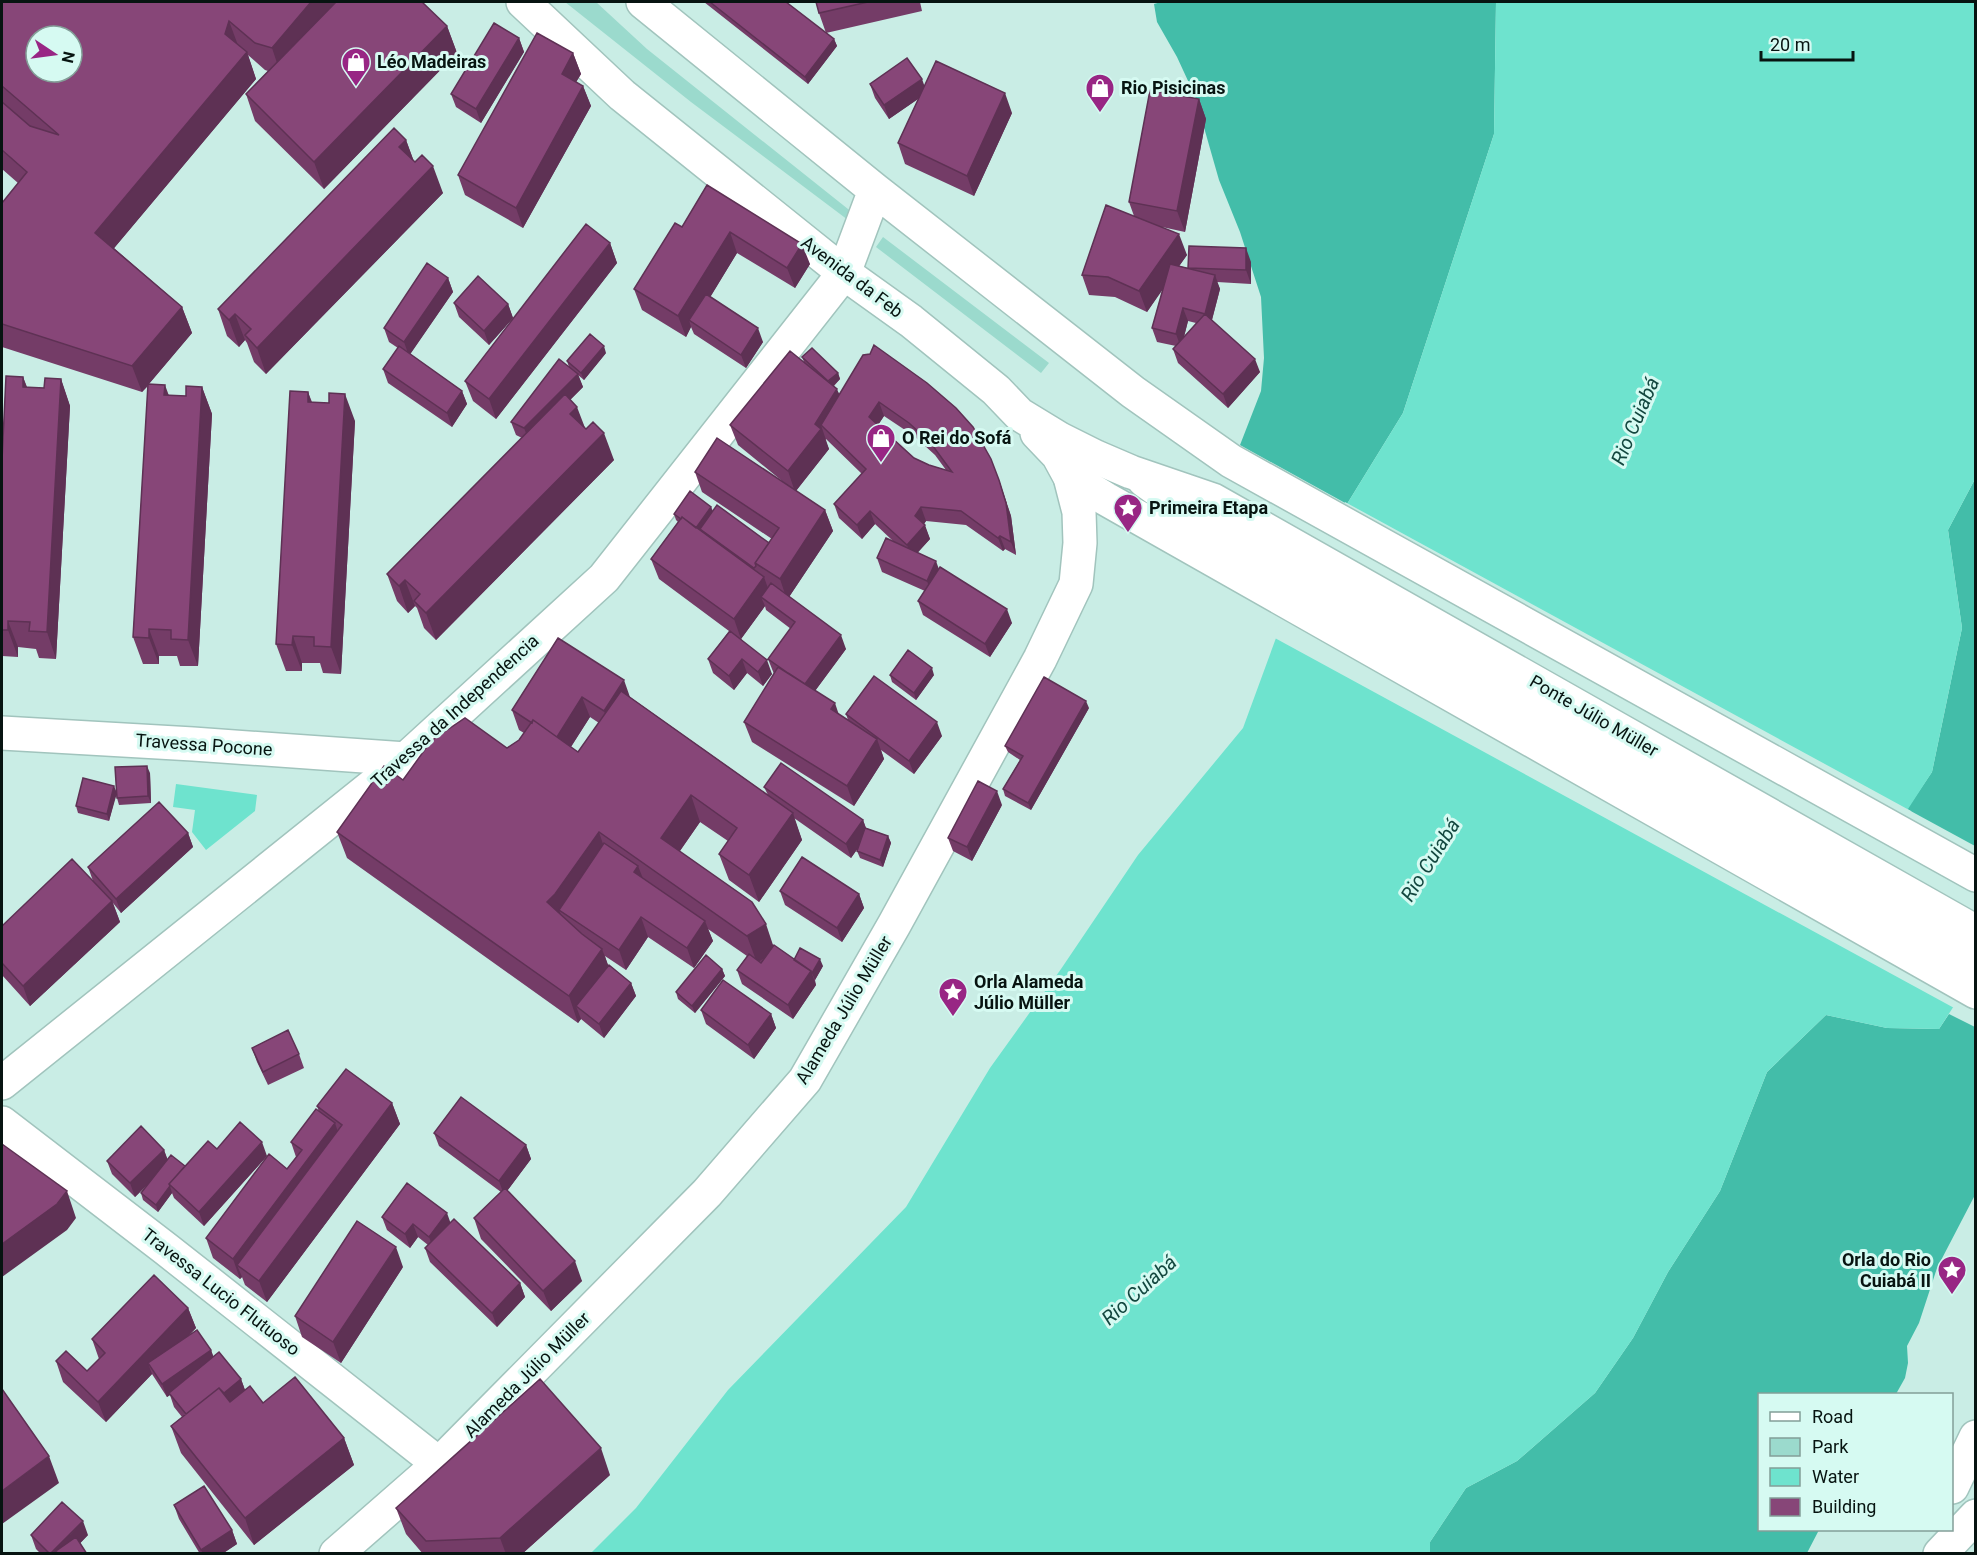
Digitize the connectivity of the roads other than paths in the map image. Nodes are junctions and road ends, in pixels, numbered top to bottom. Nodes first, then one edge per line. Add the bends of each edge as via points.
1 (523, 2) edge
2 (648, 4) edge
3 (875, 190) junction
4 (844, 273) junction
5 (1019, 414) junction
6 (1070, 477) junction
7 (1200, 522) junction
8 (2, 733) edge
9 (406, 759) junction
10 (1976, 875) edge
11 (1976, 932) edge
12 (1976, 961) edge
13 (1976, 992) edge
14 (2, 1083) edge
15 (2, 1123) edge
16 (1976, 1437) edge
17 (439, 1464) junction
18 (1953, 1484) edge
19 (1976, 1516) edge
20 (1940, 1531) edge
21 (336, 1554) edge
22 (1934, 1554) edge
23 (1940, 1554) edge

1 - 4 main road, Avenida da Feb via 622,95
2 - 3 main road
3 - 4 main road, Travessa da Independencia
3 - 10 main road via 1133,392 1231,461
4 - 5 main road, Avenida da Feb via 911,321 996,390
4 - 9 main road, Travessa da Independencia via 604,578
5 - 6 main road, Alameda Júlio Müller via 1058,455
5 - 7 main road, Avenida da Feb via 1059,439 1131,472
6 - 7 main road via 1106,499
6 - 17 main road, Alameda Júlio Müller via 1079,512 1076,584 1040,660 805,1080 707,1193
7 - 11 main road, Ponte Júlio Müller
7 - 12 main road
7 - 13 main road
8 - 9 main road, Travessa Pocone
9 - 14 main road, Travessa da Independencia
15 - 17 main road, Travessa Lucio Flutuoso
16 - 18 main road
17 - 21 main road, Alameda Júlio Müller
19 - 23 main road
20 - 22 main road

